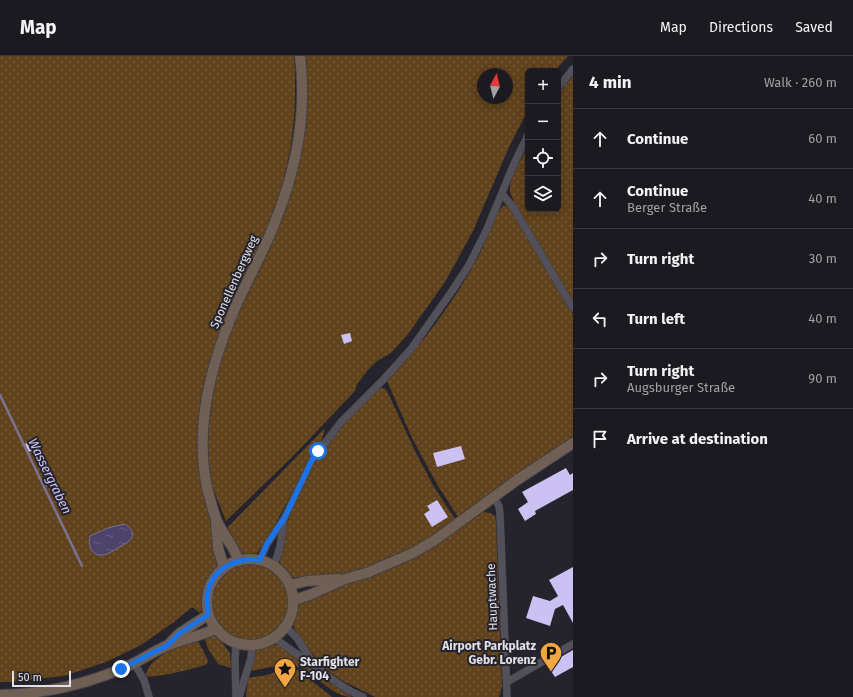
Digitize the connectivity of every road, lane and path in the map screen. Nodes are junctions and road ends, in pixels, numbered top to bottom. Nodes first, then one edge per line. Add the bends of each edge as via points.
1 (300, 56) edge
2 (573, 69) edge
3 (561, 84) edge
4 (526, 140) edge
5 (502, 194) junction
6 (573, 308) edge
7 (573, 443) edge
8 (494, 498) junction
9 (285, 517) junction
10 (216, 520) junction
11 (260, 560) junction
12 (238, 561) junction
13 (274, 566) junction
14 (224, 568) junction
15 (345, 579) junction
16 (290, 585) junction
17 (294, 600) junction
18 (208, 615) junction
19 (286, 627) junction
20 (215, 629) junction
21 (275, 638) junction
22 (236, 644) junction
23 (573, 644) edge
24 (168, 645) junction
25 (252, 646) junction
26 (134, 663) junction
27 (315, 667) junction
28 (507, 682) junction
29 (0, 695) edge
30 (13, 696) edge
31 (149, 697) edge
32 (237, 697) edge
33 (362, 697) edge
34 (506, 697) edge

1 - 10 street, Sponellenbergweg via 302,86 299,134 290,180 264,248 222,343 205,408 203,445 208,491
2 - 3 street
4 - 5 street
5 - 6 street via 513,207
5 - 9 street via 477,248 445,303 407,354 327,439 312,460
7 - 8 street
8 - 15 street via 413,553 369,572
8 - 28 street, Hauptwache via 500,514
9 - 11 street
9 - 13 street
10 - 12 street, Sponellenbergweg
10 - 14 street, Sponellenbergweg via 218,548
11 - 12 street
11 - 13 street
12 - 14 street
13 - 16 street
14 - 18 street via 217,574 208,592
15 - 16 street via 307,581
15 - 17 street
16 - 17 street
17 - 19 street via 293,611
18 - 20 street
18 - 24 street via 180,633
19 - 21 street
19 - 27 street via 297,638
20 - 22 street
20 - 24 street
21 - 25 street via 261,645
21 - 27 street
22 - 25 street
22 - 32 street
23 - 28 street
24 - 26 street
25 - 32 street via 251,658
26 - 30 street via 86,681
26 - 31 street via 144,680
27 - 33 street
28 - 34 street, Hauptwache
29 - 30 street

